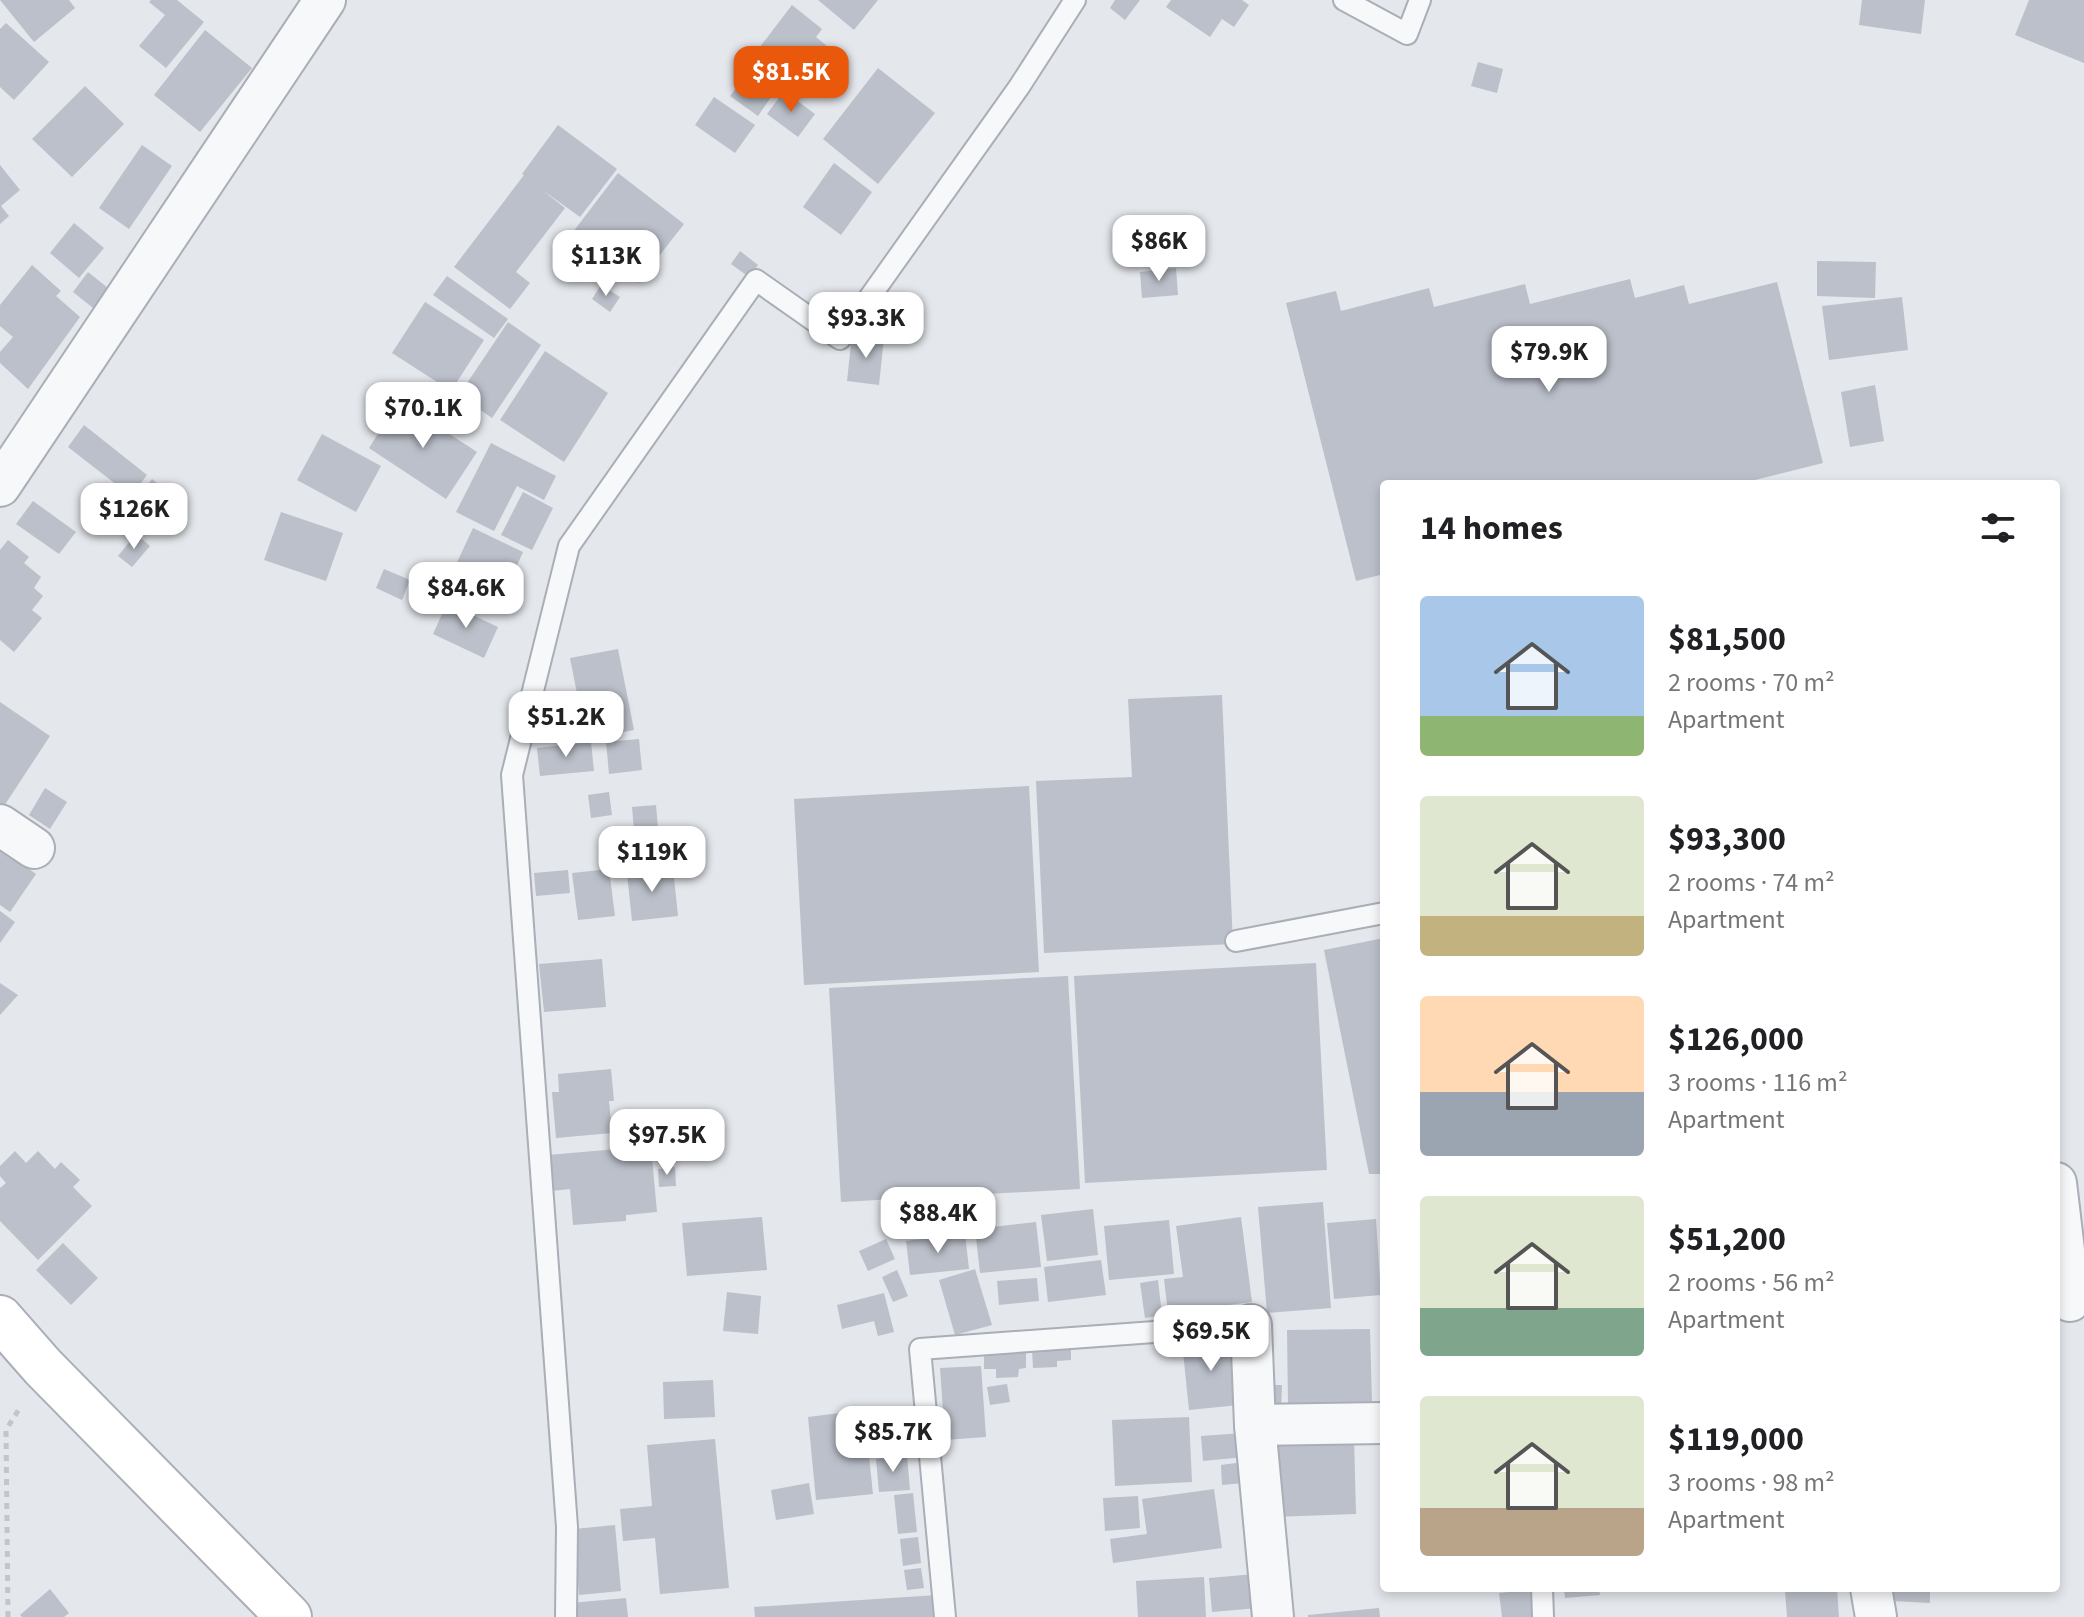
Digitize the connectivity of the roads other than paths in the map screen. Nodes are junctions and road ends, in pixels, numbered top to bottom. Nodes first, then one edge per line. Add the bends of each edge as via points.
1 (325, 0) edge
2 (1075, 0) edge
3 (1344, 0) edge
4 (1420, 0) edge
5 (0, 486) edge
6 (0, 825) edge
7 (34, 848) dead end
8 (1380, 914) edge
9 (1236, 941) dead end
10 (2060, 1217) edge
11 (2070, 1301) edge
12 (0, 1318) edge
13 (1251, 1325) joint
14 (1380, 1423) edge
15 (1255, 1425) junction
16 (1542, 1592) edge
17 (1872, 1592) edge
18 (289, 1617) edge
19 (566, 1617) edge
20 (945, 1617) edge
21 (1273, 1617) edge
22 (1543, 1617) edge
23 (1876, 1617) edge

1 - 5 street
2 - 19 lane via 840,339 756,280 569,546 512,775 566,1511
3 - 4 lane via 1407,34
6 - 7 street
8 - 9 lane
10 - 11 street
12 - 18 street
13 - 15 street
13 - 20 lane via 920,1349
14 - 15 street
15 - 21 street
16 - 22 lane
17 - 23 street

